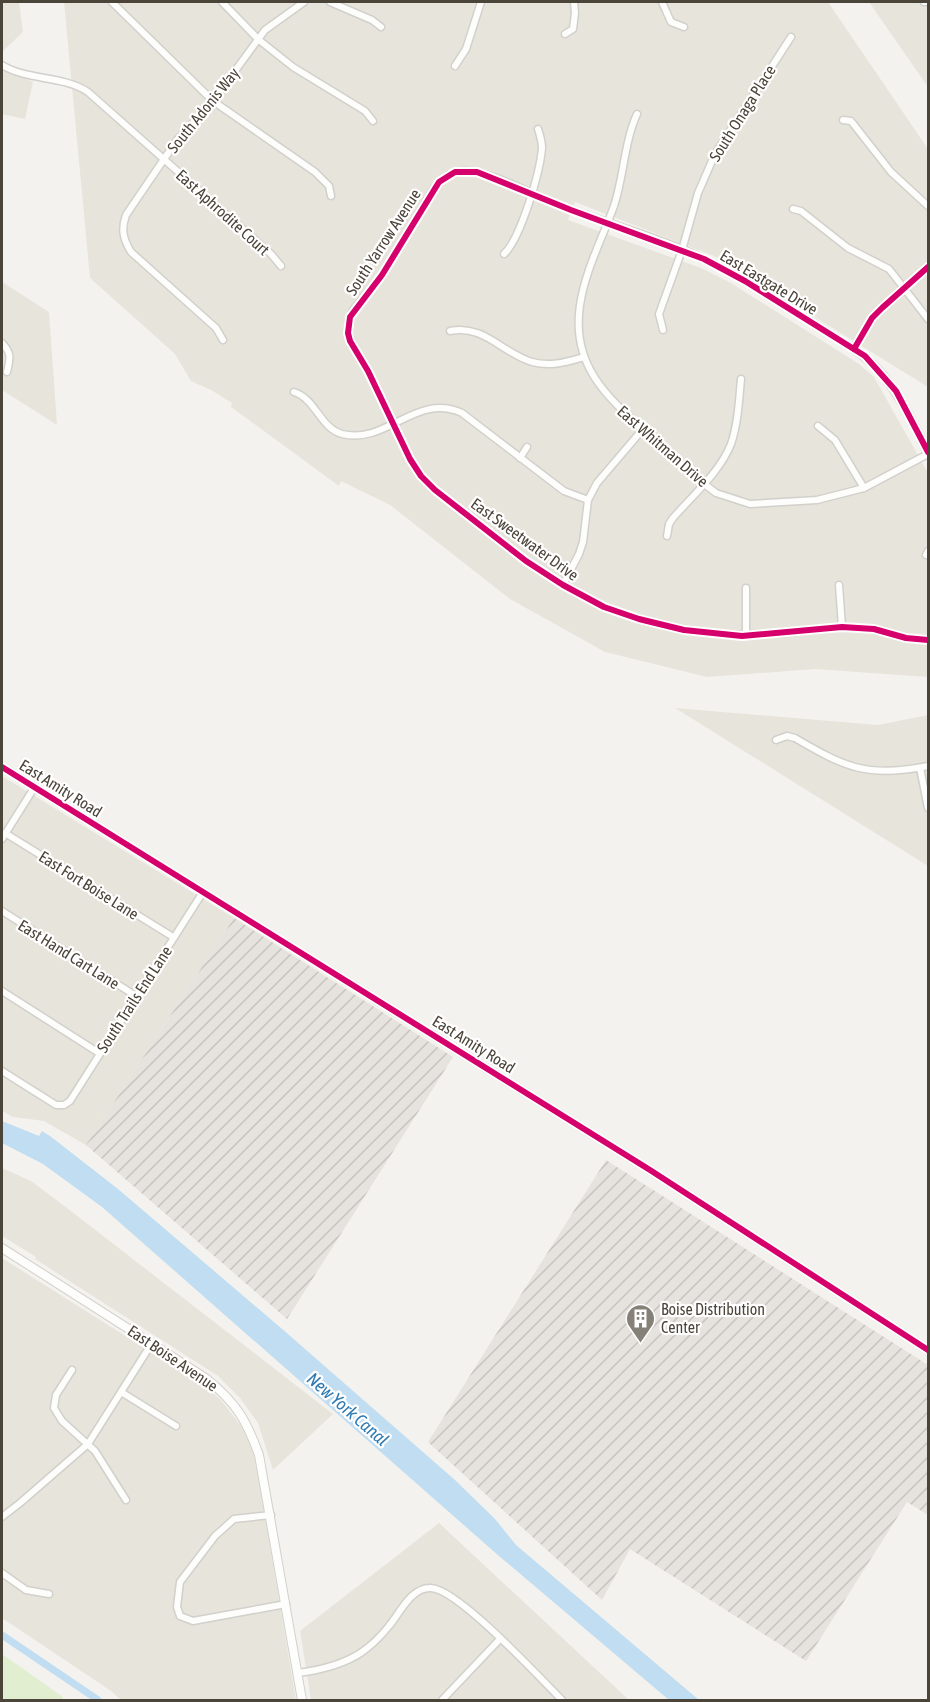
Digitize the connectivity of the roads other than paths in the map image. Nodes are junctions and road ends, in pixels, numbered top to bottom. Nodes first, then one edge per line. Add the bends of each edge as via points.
1 (112, 2) edge
2 (222, 2) edge
3 (303, 2) edge
4 (330, 2) edge
5 (481, 2) edge
6 (574, 2) edge
7 (662, 2) edge
8 (381, 27) dead end
9 (684, 27) dead end
10 (565, 34) dead end
11 (791, 37) dead end
12 (259, 40) junction
13 (2, 65) edge
14 (455, 66) dead end
15 (213, 101) junction
16 (637, 114) dead end
17 (843, 120) dead end
18 (373, 121) dead end
19 (538, 129) dead end
20 (164, 159) junction
21 (445, 177) joint
22 (531, 194) junction
23 (331, 196) dead end
24 (928, 206) edge
25 (793, 209) dead end
26 (607, 223) junction
27 (682, 250) junction
28 (504, 254) dead end
29 (281, 266) dead end
30 (928, 267) edge
31 (905, 288) junction
32 (928, 319) edge
33 (348, 325) joint
34 (663, 330) dead end
35 (450, 331) dead end
36 (223, 340) dead end
37 (2, 343) edge
38 (854, 349) junction
39 (584, 357) junction
40 (7, 372) dead end
41 (741, 379) dead end
42 (294, 392) dead end
43 (393, 424) junction
44 (818, 426) dead end
45 (643, 429) junction
46 (527, 447) dead end
47 (928, 453) edge
48 (520, 458) junction
49 (704, 483) junction
50 (864, 488) junction
51 (588, 500) junction
52 (667, 536) dead end
53 (563, 585) junction
54 (839, 585) dead end
55 (746, 588) dead end
56 (842, 627) junction
57 (746, 635) junction
58 (928, 640) edge
59 (776, 740) dead end
60 (928, 766) edge
61 (2, 767) edge
62 (920, 768) junction
63 (34, 788) junction
64 (928, 808) edge
65 (3, 836) edge
66 (203, 892) junction
67 (2, 911) edge
68 (173, 938) junction
69 (2, 991) edge
70 (136, 996) junction
71 (99, 1053) junction
72 (2, 1071) edge
73 (2, 1248) edge
74 (153, 1343) junction
75 (928, 1350) edge
76 (72, 1370) dead end
77 (121, 1392) junction
78 (176, 1426) dead end
79 (88, 1444) junction
80 (126, 1500) dead end
81 (271, 1515) junction
82 (2, 1517) edge
83 (2, 1573) edge
84 (49, 1594) dead end
85 (286, 1604) junction
86 (500, 1639) junction
87 (297, 1673) junction
88 (302, 1701) edge
89 (442, 1701) edge
90 (562, 1701) edge

1 - 15 street
2 - 12 street
3 - 12 street, South Adonis Way via 265,30
4 - 8 street
5 - 14 street via 466,50
6 - 10 street via 573,29
7 - 9 street via 671,22
11 - 27 street, South Onaga Place via 715,154 698,193
12 - 15 street, South Adonis Way
12 - 18 street via 293,67 365,111
13 - 20 street, East Aphrodite Court via 78,85
15 - 20 street, South Adonis Way
15 - 23 street via 315,172 328,186
16 - 26 street, East Whitman Drive
17 - 24 street via 851,121 891,172
19 - 22 street via 542,149
20 - 29 street, East Aphrodite Court
20 - 36 street, South Adonis Way via 126,215 123,234 131,252 216,328
21 - 22 street, East Eastgate Drive via 455,172 477,172
21 - 33 street, South Yarrow Avenue via 382,274 353,310
22 - 26 street, East Eastgate Drive
22 - 28 street via 512,246
25 - 31 street via 801,211 835,239 889,269
26 - 27 street, East Eastgate Drive
26 - 39 street, East Whitman Drive via 580,307 578,332
27 - 34 street, South Onaga Place via 659,314
27 - 38 street, East Eastgate Drive via 745,280
30 - 31 street
31 - 32 street
31 - 38 street via 872,318
33 - 43 street, East Sweetwater Drive via 350,340
35 - 39 street via 473,330 531,361 559,364
37 - 40 street via 11,356
38 - 47 street, East Eastgate Drive via 896,391
39 - 45 street, East Whitman Drive via 607,396
41 - 49 street via 730,445
42 - 43 street via 305,396 328,426 342,434 362,436
43 - 48 street via 426,408 450,408
43 - 53 street, East Sweetwater Drive via 410,459 435,490
44 - 50 street via 835,440
45 - 49 street, East Whitman Drive
45 - 51 street via 597,483
46 - 48 street
47 - 50 street, East Whitman Drive
48 - 51 street via 564,491
49 - 50 street, East Whitman Drive via 716,493 750,504 818,500
49 - 52 street via 673,518
51 - 53 street via 583,542
53 - 57 street, East Sweetwater Drive via 639,620 684,630
54 - 56 street
55 - 57 street
56 - 57 street, East Sweetwater Drive
56 - 58 street, East Sweetwater Drive
59 - 62 street via 795,738 836,761 861,769 887,772
60 - 62 street
61 - 63 street, East Amity Road
62 - 64 street
63 - 65 street
63 - 66 street, East Amity Road
65 - 68 street, East Fort Boise Lane
66 - 68 street, South Trails End Lane
66 - 75 street, East Amity Road via 651,1170
67 - 70 street, East Hand Cart Lane
68 - 70 street, South Trails End Lane
69 - 71 street
70 - 71 street, South Trails End Lane
71 - 72 street, South Trails End Lane via 64,1105
73 - 74 street, East Boise Avenue
74 - 77 street
74 - 81 street, East Boise Avenue via 207,1379 235,1405 259,1455
76 - 79 street via 56,1395 54,1408 62,1421
77 - 78 street
77 - 79 street
79 - 80 street
79 - 82 street
81 - 85 street, East Boise Avenue
81 - 85 street via 234,1519 215,1536 180,1582 177,1607 180,1616 193,1621
83 - 84 street via 26,1590
85 - 87 street, East Boise Avenue
86 - 87 street via 465,1605 430,1587 417,1592 363,1651 329,1668
86 - 89 street
86 - 90 street
87 - 88 street, East Boise Avenue

